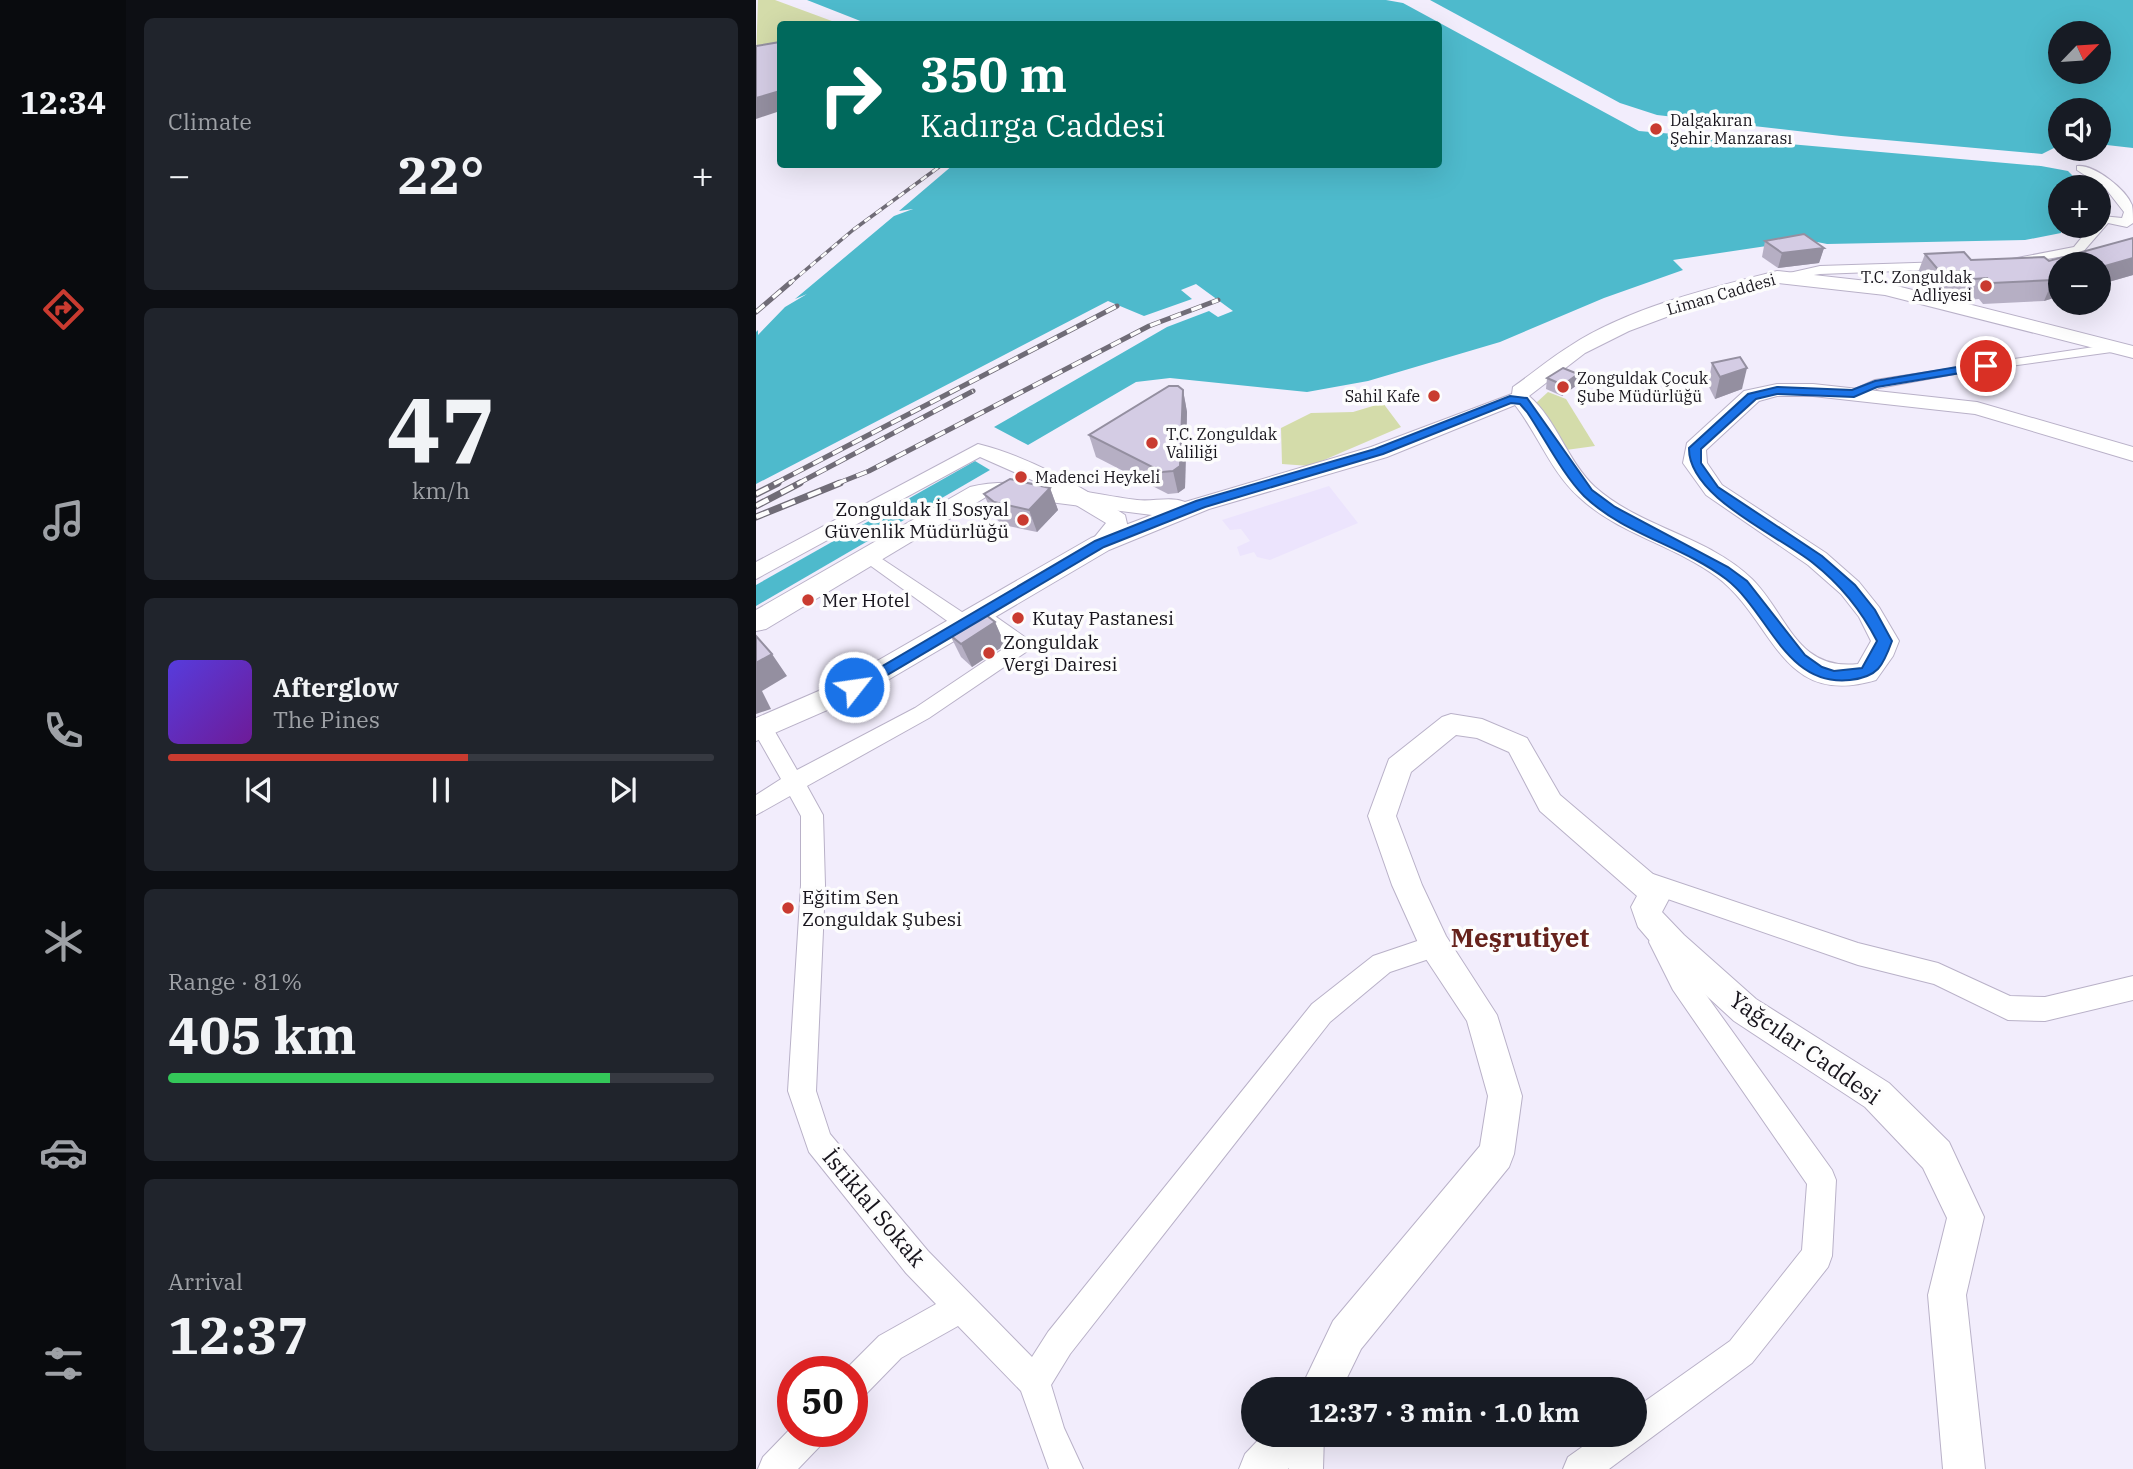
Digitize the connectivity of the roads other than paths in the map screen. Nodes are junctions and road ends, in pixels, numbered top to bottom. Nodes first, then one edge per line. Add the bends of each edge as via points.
1 (2081, 168) dead end
2 (2094, 175) edge
3 (2111, 187) edge
4 (2111, 220) edge
5 (2088, 238) edge
6 (2003, 263) edge
7 (1963, 265) edge
8 (1777, 277) junction
9 (2124, 350) edge
10 (1854, 393) junction
11 (1518, 398) junction
12 (2126, 455) edge
13 (1015, 465) junction
14 (985, 491) junction
15 (1079, 498) junction
16 (1201, 504) junction
17 (1100, 544) junction
18 (870, 557) junction
19 (756, 572) edge
20 (973, 618) junction
21 (756, 622) edge
22 (758, 731) edge
23 (794, 779) junction
24 (756, 806) edge
25 (1632, 876) junction
26 (1649, 918) junction
27 (1435, 946) junction
28 (2133, 988) edge
29 (961, 1307) junction
30 (868, 1370) edge
31 (1326, 1377) edge
32 (1034, 1382) junction
33 (1647, 1421) edge
34 (796, 1447) edge
35 (1280, 1447) edge
36 (1307, 1447) edge
37 (1611, 1447) edge
38 (775, 1469) edge
39 (1066, 1469) edge
40 (1260, 1469) edge
41 (1307, 1469) edge
42 (1580, 1469) edge
43 (1964, 1469) edge

1 - 2 street
3 - 4 street via 2130,212 2127,223
5 - 6 street via 2078,250
7 - 8 street, Liman Caddesi via 1820,270
8 - 9 main road via 1885,289
8 - 11 main road, Liman Caddesi via 1710,294 1622,327 1578,349
9 - 10 street via 1949,371 1875,384
10 - 11 main road via 1777,390 1752,396 1695,448 1695,463 1714,490 1817,559 1850,588 1882,631 1885,641 1880,656 1866,673 1833,676 1800,659 1742,585 1723,570 1610,510 1587,492
10 - 12 main road via 1977,408
11 - 16 main road, Liman Caddesi via 1379,452
13 - 14 street
13 - 15 street
13 - 19 street via 978,450
14 - 15 main road via 995,488
14 - 18 main road
15 - 16 main road via 1141,508
15 - 17 street via 1116,520 1117,527
16 - 17 main road
17 - 20 main road
18 - 20 street
18 - 21 main road
20 - 22 main road via 854,687
20 - 23 street via 1023,645 887,733
22 - 23 street, İstiklal Sokak
23 - 24 street
23 - 29 street, İstiklal Sokak via 812,815 813,886 802,1091 819,1142 917,1262
25 - 26 street via 1656,895 1646,907
25 - 27 street via 1550,803 1518,745 1482,729 1451,724 1399,766 1382,816
25 - 28 street via 1858,954 1938,974 2008,1008 2045,1009
26 - 33 street via 1682,982 1822,1180 1817,1256 1741,1352
26 - 43 street, Yağcılar Caddesi via 1745,1010 1877,1095 1936,1155 1966,1217 1947,1295
27 - 31 street via 1481,1015 1505,1096 1496,1154 1347,1335
27 - 32 street via 1382,964 1321,1013 1059,1343
29 - 30 street via 890,1347
29 - 32 street, İstiklal Sokak
32 - 39 street, İstiklal Sokak
34 - 38 street
35 - 40 street
36 - 41 street
37 - 42 street

